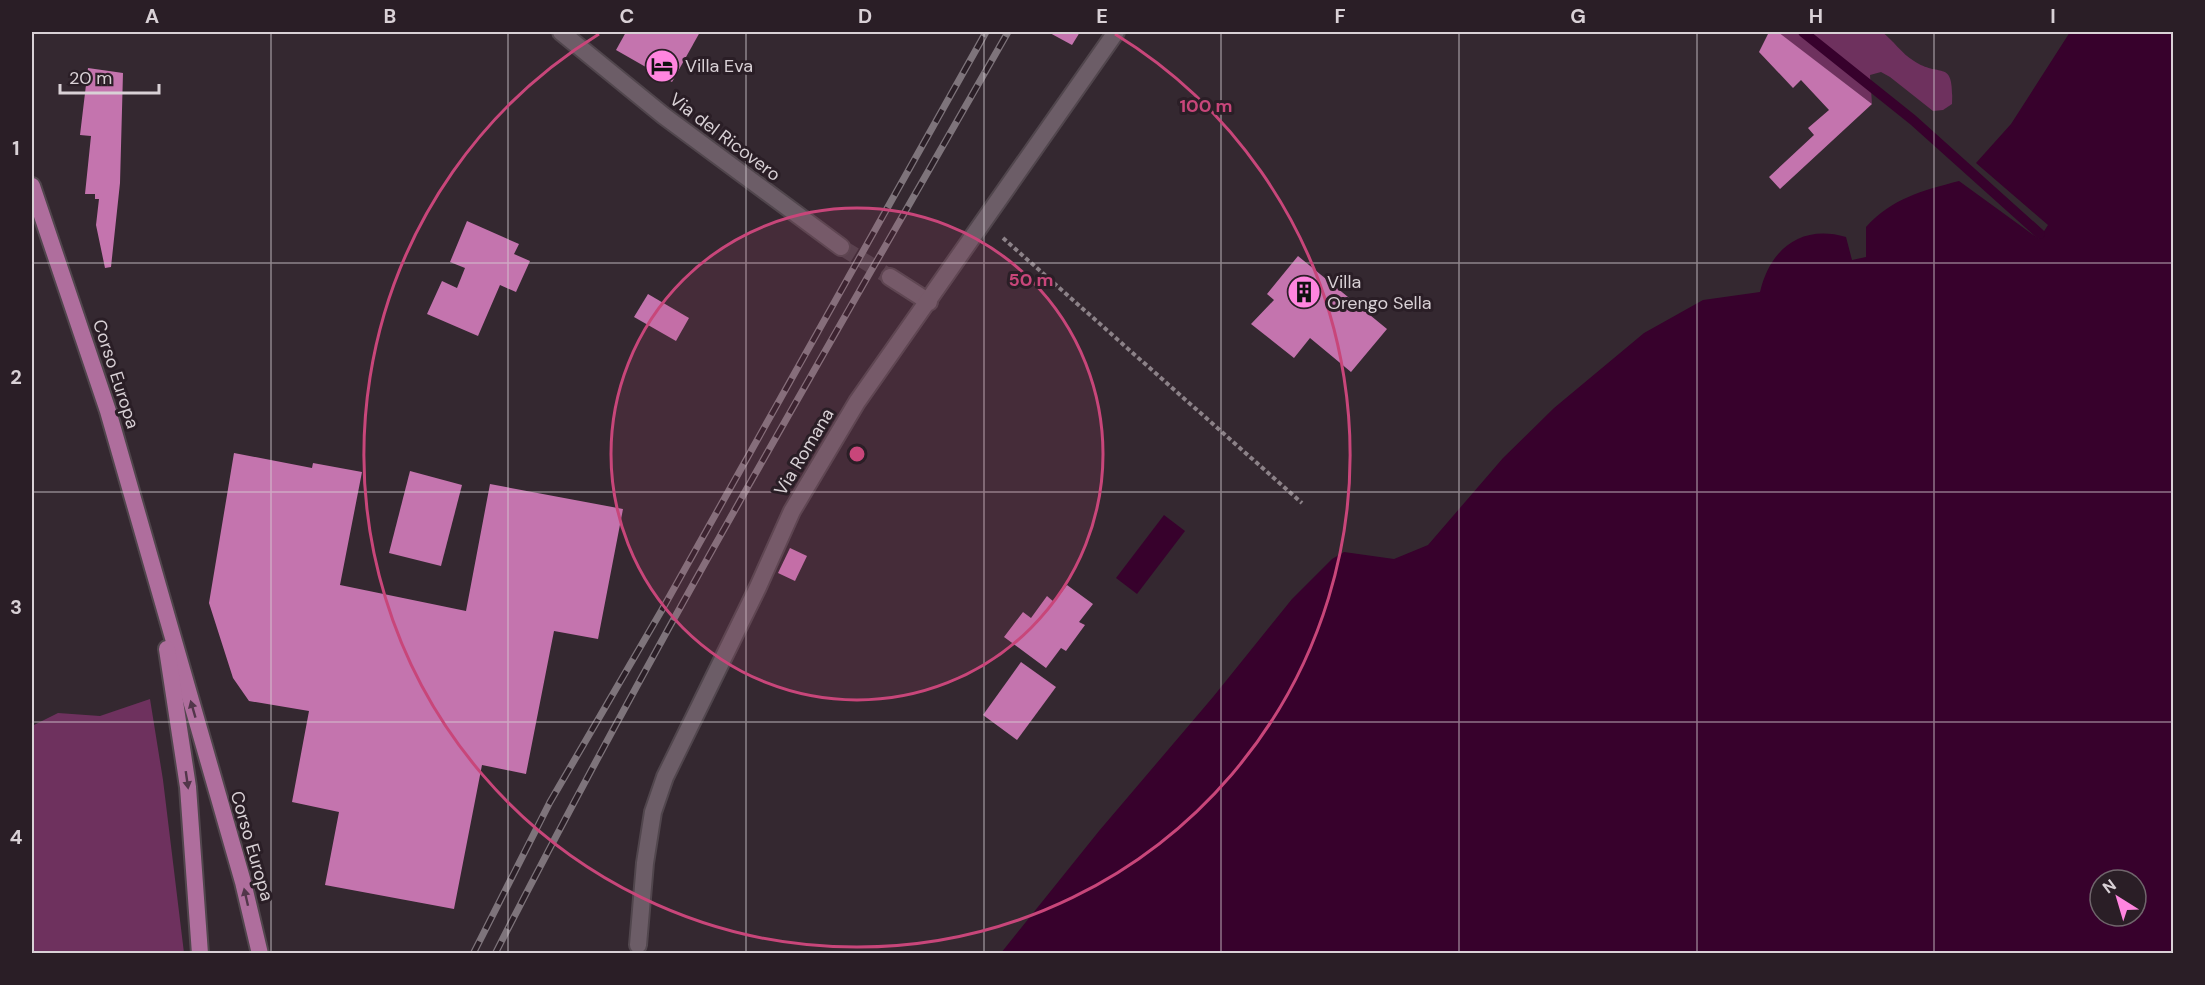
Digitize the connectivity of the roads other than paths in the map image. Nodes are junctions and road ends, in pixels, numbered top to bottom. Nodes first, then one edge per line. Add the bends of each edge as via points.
1 (561, 32) edge
2 (1116, 32) edge
3 (32, 186) edge
4 (841, 247) tunnel mouth
5 (890, 277) tunnel mouth
6 (929, 302) junction
7 (156, 577) junction
8 (638, 945) dead end
9 (201, 954) edge
10 (260, 954) edge

1 - 4 street, Via del Ricovero via 673,122
2 - 6 street, Via Romana
3 - 7 main road, Corso Europa via 108,411
5 - 6 street
6 - 8 street, Via Romana via 857,402 792,510 665,777 645,863
7 -> 9 main road, Corso Europa via 188,787
10 -> 7 main road, Corso Europa

